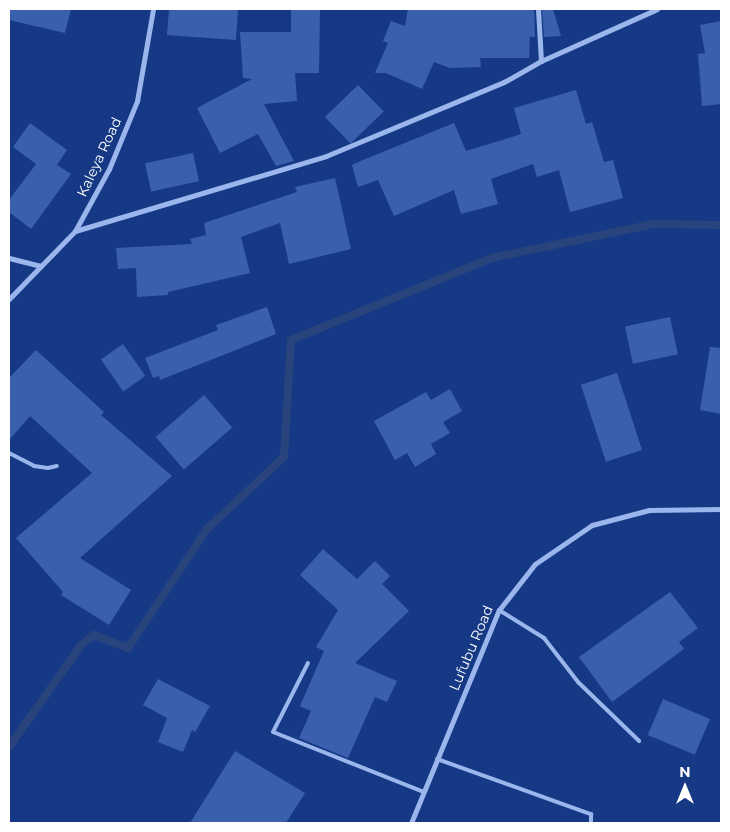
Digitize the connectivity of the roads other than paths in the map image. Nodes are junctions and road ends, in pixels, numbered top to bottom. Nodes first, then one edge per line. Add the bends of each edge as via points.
1 (153, 9) edge
2 (538, 9) edge
3 (657, 9) edge
4 (541, 61) junction
5 (75, 231) junction
6 (9, 258) edge
7 (41, 266) junction
8 (9, 299) edge
9 (9, 453) edge
10 (57, 466) dead end
11 (721, 509) edge
12 (498, 610) junction
13 (308, 663) dead end
14 (639, 741) dead end
15 (437, 759) junction
16 (424, 792) junction
17 (410, 823) edge
18 (591, 823) edge

1 - 5 street, Kaleya Road via 137,101 109,169
2 - 4 street
3 - 4 street
4 - 5 street via 504,82 326,156
5 - 7 street, Kaleya Road
6 - 7 street
7 - 8 street, Kaleya Road
9 - 10 lane via 34,466
11 - 12 street, Lufubu Road via 649,510 592,525 535,564
12 - 14 lane via 544,638 578,682
12 - 15 street, Lufubu Road
13 - 16 lane via 273,732
15 - 16 street, Lufubu Road
15 - 18 lane via 591,814
16 - 17 street, Lufubu Road

